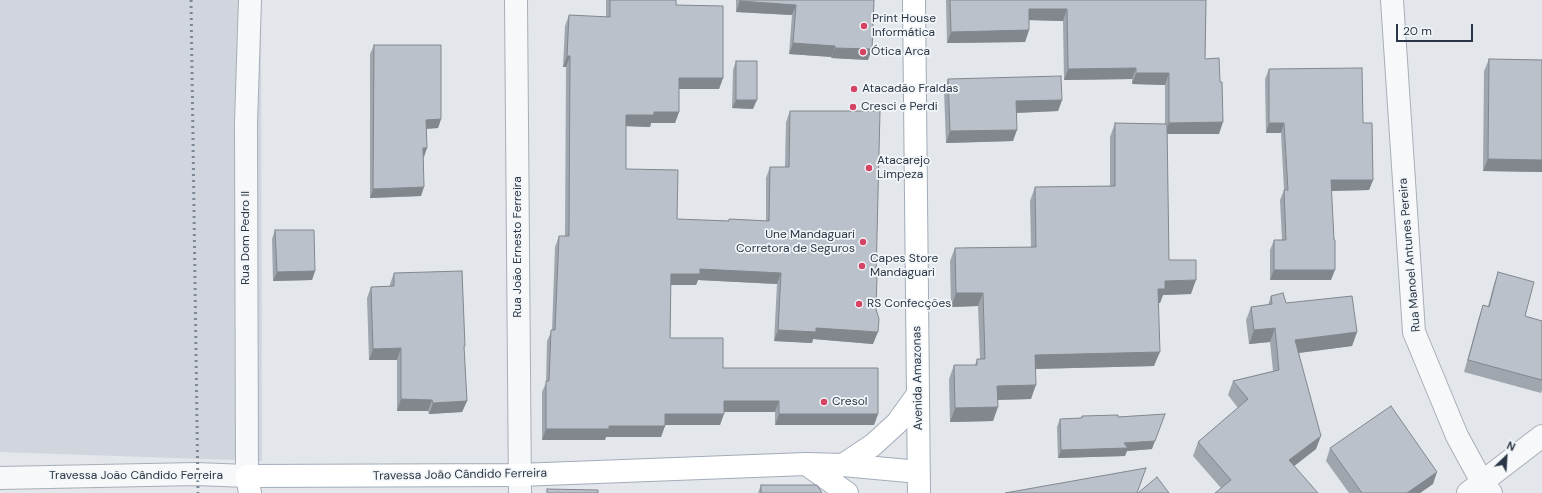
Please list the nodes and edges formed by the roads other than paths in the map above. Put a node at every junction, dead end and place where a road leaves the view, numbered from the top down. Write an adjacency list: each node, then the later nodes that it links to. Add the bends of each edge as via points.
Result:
1 (250, 0): 12 (street, Rua Dom Pedro II, via 246,123)
2 (516, 0): 11 (street, Rua João Ernesto Ferreira)
3 (914, 0): 5 (main road, Avenida Amazonas)
4 (1392, 0): 13 (street, Rua Manoel Antunes Pereira, via 1414,332)
5 (918, 394): 8 (main road, via 897,423 873,445); 10 (main road, Avenida Amazonas)
6 (1542, 436): 13 (street)
7 (806, 464): 8 (main road, Travessa João Cândido Ferreira); 11 (main road, Travessa João Cândido Ferreira); 14 (main road)
8 (843, 465): 10 (main road, Travessa João Cândido Ferreira)
9 (0, 478): 12 (street, Travessa João Cândido Ferreira, via 196,474)
10 (919, 483)
11 (520, 484): 12 (main road, Travessa João Cândido Ferreira)
12 (249, 485)
13 (1480, 489)
14 (847, 493)

